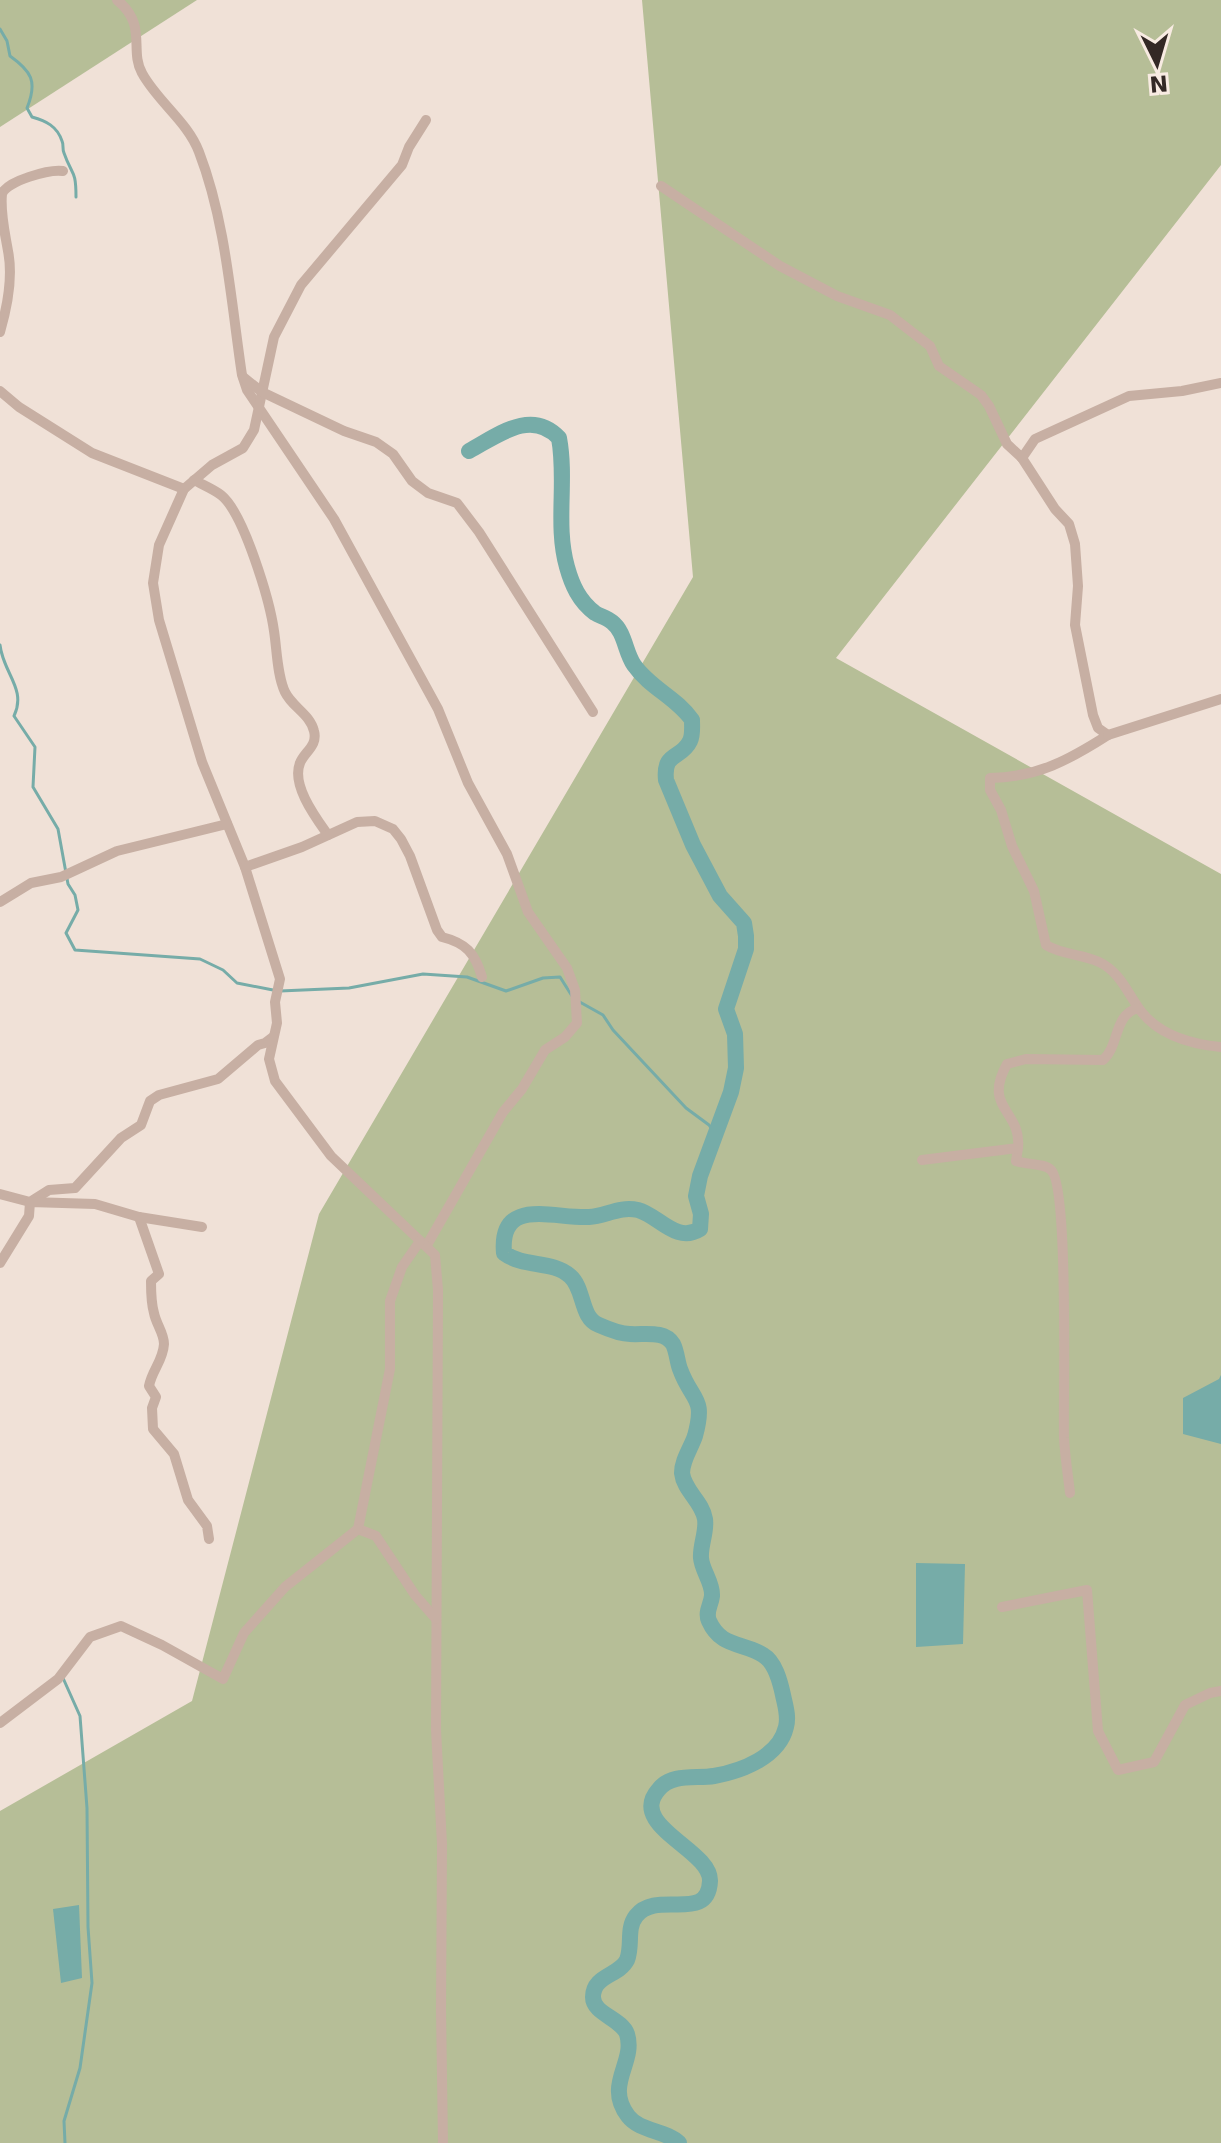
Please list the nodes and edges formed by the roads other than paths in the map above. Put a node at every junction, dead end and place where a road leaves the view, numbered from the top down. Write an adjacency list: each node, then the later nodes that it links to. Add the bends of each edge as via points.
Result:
1 (117, 0): 6 (street, via 137,29 140,70 199,150 218,218)
2 (426, 120): 9 (street, via 402,165 301,285 274,337)
3 (63, 171): 5 (street, via 11,182 2,193 2,229 9,251)
4 (661, 186): 11 (street, via 780,266 837,296 890,315 930,346 939,366 981,395 1007,444)
5 (0, 332)
6 (242, 375): 9 (street); 10 (street)
7 (1221, 383): 11 (street, via 1129,396 1035,439)
8 (0, 391): 13 (street, via 92,453)
9 (262, 392): 10 (street); 15 (street, via 376,442 393,454 412,481 457,503)
10 (259, 405): 12 (street, via 254,430 243,448); 31 (street, via 334,519 438,709 468,783 507,854 528,912 567,968 575,990 577,1023 545,1050)
11 (1022, 458): 16 (street, via 1069,524 1078,565 1075,625 1093,715)
12 (194, 480): 13 (street); 18 (street, via 222,495 237,515 273,623 286,693 314,730 313,746 298,771 303,797)
13 (184, 489): 17 (street, via 159,545 155,602 202,762)
14 (1221, 699): 16 (street)
15 (593, 712)
16 (1108, 735): 22 (street, via 1067,761 990,778 988,783 1034,891 1046,945 1100,962 1116,975)
17 (227, 824): 19 (street); 20 (street, via 117,851 61,877 31,883)
18 (328, 835): 19 (street); 21 (street, via 367,820 393,829 410,856 437,930 473,953)
19 (245, 867): 23 (street, via 280,979)
20 (0, 902)
21 (482, 977)
22 (1138, 1008): 24 (street, via 1164,1033 1195,1045); 25 (street, via 1121,1019 1111,1053 1103,1060 1026,1059 1007,1064 998,1098 1016,1128)
23 (273, 1037): 28 (street, via 218,1079 150,1101 141,1125 121,1138 84,1181 75,1188 49,1190); 31 (street, via 269,1059 275,1081 331,1156)
24 (1221, 1047)
25 (1018, 1148): 26 (street); 33 (street, via 1016,1161 1046,1166 1058,1182)
26 (922, 1160)
27 (0, 1194): 28 (street)
28 (30, 1202): 29 (street, via 95,1204); 32 (street, via 29,1216)
29 (139, 1217): 30 (street); 35 (street, via 159,1274 151,1281 151,1294 164,1339 162,1359 151,1372 149,1386 156,1397 153,1429 174,1454 188,1500 207,1526)
30 (202, 1227)
31 (423, 1243): 34 (street, via 402,1267 390,1301 390,1369); 37 (street, via 435,1255 438,1290)
32 (0, 1263)
33 (1070, 1493)
34 (358, 1529): 37 (street, via 376,1536); 39 (street, via 285,1587 244,1633 223,1679 121,1626 90,1637 58,1679)
35 (209, 1539)
36 (1002, 1607): 38 (street, via 1087,1590 1098,1731 1118,1770 1154,1762 1185,1705)
37 (436, 1619): 40 (street)
38 (1221, 1691)
39 (0, 1723)
40 (443, 2143)

